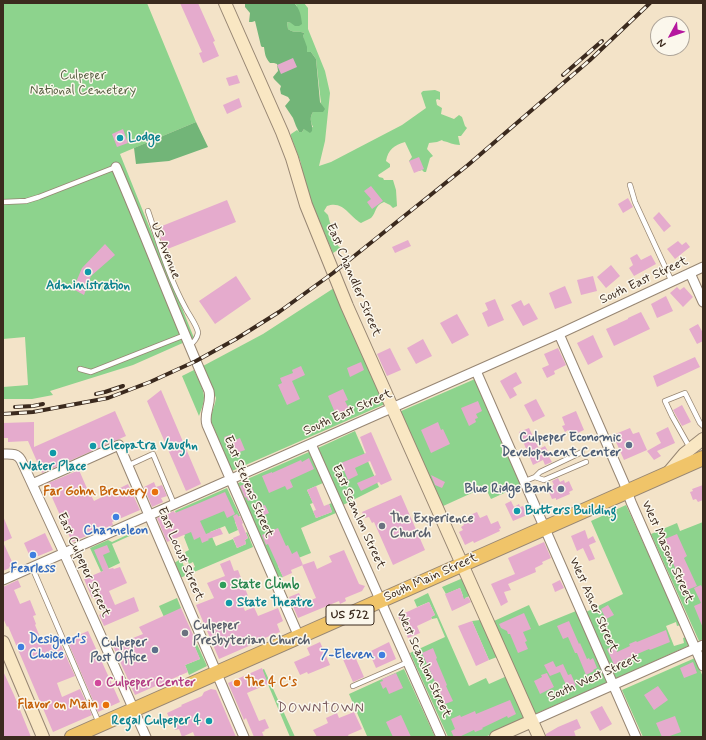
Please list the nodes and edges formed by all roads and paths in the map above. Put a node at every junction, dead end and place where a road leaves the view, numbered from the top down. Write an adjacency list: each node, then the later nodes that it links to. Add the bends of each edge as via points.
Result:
1 (226, 3): 15 (street, East Chandler Street, via 282,132 328,260)
2 (116, 167): 4 (lane, via 39,197); 11 (street, US Avenue)
3 (630, 185): 8 (lane, via 635,202)
4 (3, 202)
5 (148, 211): 12 (lane, via 176,291 198,333)
6 (703, 267): 7 (street, South East Street)
7 (690, 274): 8 (street, South East Street); 9 (street)
8 (672, 282): 10 (street, South East Street)
9 (703, 302)
10 (559, 334): 14 (street, South East Street); 30 (street, West Mason Street)
11 (184, 335): 12 (street, US Avenue); 13 (lane, via 91,372)
12 (189, 346): 27 (street, East Stevens Street, via 210,393 206,423)
13 (80, 369)
14 (476, 371): 15 (street, South East Street); 28 (street, West Asher Street)
15 (392, 408): 18 (street, South East Street); 35 (street, East Chandler Street)
16 (703, 426): 19 (lane, via 685,393 665,401)
17 (703, 438): 19 (street)
18 (312, 444): 27 (street, South East Street); 38 (street, East Scanlon Street)
19 (690, 449): 25 (street)
20 (582, 452): 26 (lane, via 540,472)
21 (3, 454): 29 (street, East Culpeper Street, via 17,455)
22 (703, 458): 25 (main road, South Main Street / US 522)
23 (586, 462): 26 (lane, via 544,480)
24 (127, 466): 29 (street, East Locust Street, via 119,446); 31 (lane, via 153,454); 32 (street, East Locust Street)
25 (668, 473): 30 (main road, South Main Street / US 522)
26 (535, 477): 28 (lane)
27 (230, 479): 31 (street, South East Street); 39 (street, East Stevens Street)
28 (525, 481): 33 (street, West Asher Street)
29 (32, 484): 34 (street, East Culpeper Street)
30 (627, 492): 33 (main road, South Main Street / US 522); 41 (street, West Mason Street)
31 (174, 504): 32 (street, South East Street)
32 (149, 516): 34 (street, South East Street); 44 (street, East Locust Street)
33 (545, 528): 35 (main road, South Main Street / US 522); 45 (street, West Asher Street)
34 (64, 553): 36 (street, South East Street); 47 (street, East Culpeper Street)
35 (462, 565): 38 (main road, South Main Street / US 522); 48 (street, East Chandler Street)
36 (32, 567): 37 (street, South East Street); 49 (lane)
37 (3, 580)
38 (380, 601): 39 (main road, South Main Street / US 522); 42 (street, West Scanlon Street)
39 (298, 637): 44 (main road, South Main Street / US 522)
40 (3, 642): 50 (street)
41 (699, 647): 43 (street, West Mason Street); 45 (street, South West Street)
42 (408, 662): 46 (lane); 54 (street, West Scanlon Street)
43 (703, 666)
44 (217, 673): 47 (main road, South Main Street / US 522); 53 (street, East Locust Street)
45 (614, 685): 48 (street, South West Street); 57 (street, West Asher Street)
46 (353, 686)
47 (134, 709): 49 (main road, South Main Street / US 522); 52 (street, East Culpeper Street)
48 (532, 721): 55 (street, South West Street); 56 (street, East Chandler Street)
49 (99, 725): 51 (main road, South Main Street / US 522)
50 (43, 737)
51 (72, 737)
52 (146, 737)
53 (244, 737)
54 (441, 737)
55 (496, 737)
56 (540, 737)
57 (636, 737)

